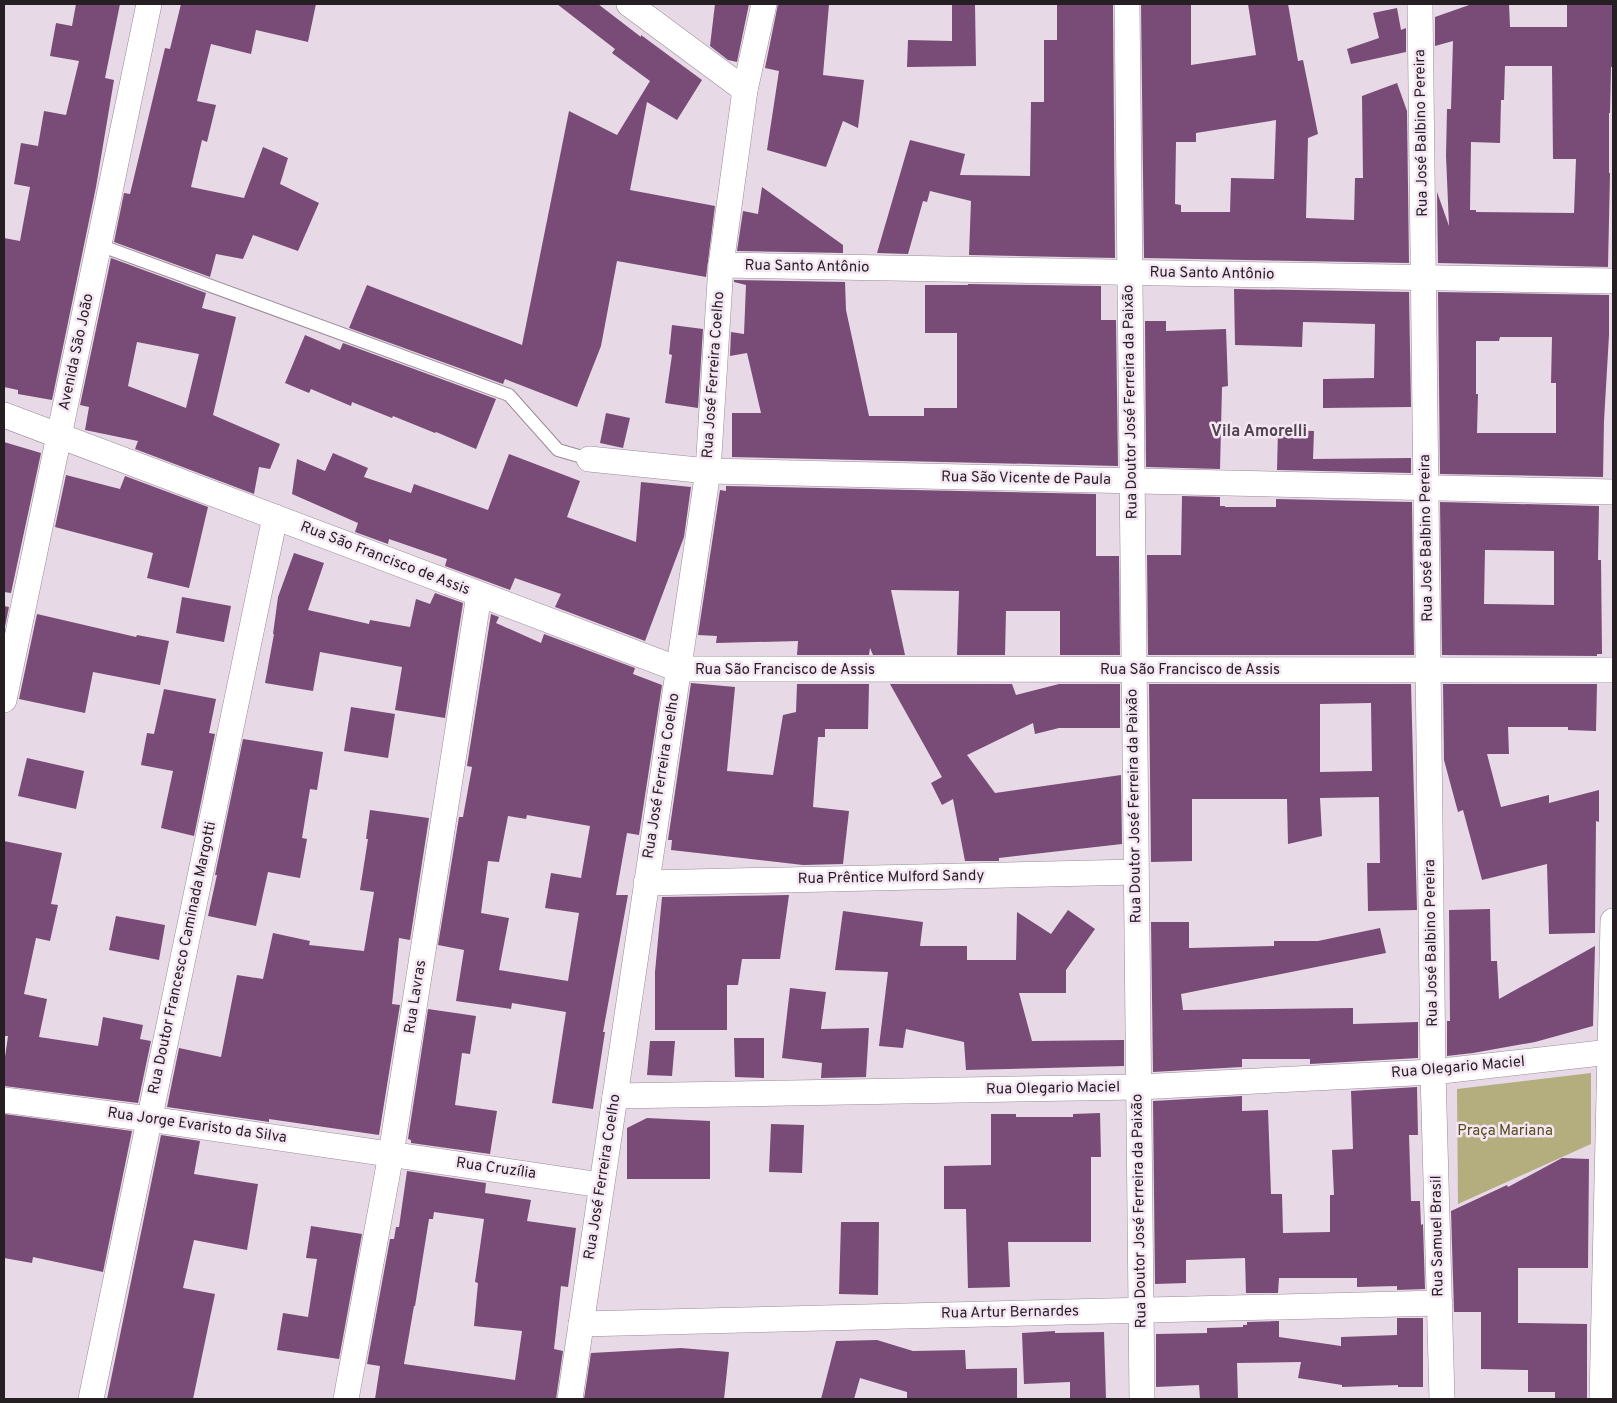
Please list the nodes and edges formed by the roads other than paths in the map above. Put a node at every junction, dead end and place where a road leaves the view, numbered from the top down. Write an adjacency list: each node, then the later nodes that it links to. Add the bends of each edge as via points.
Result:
1 (148, 4): 7 (street, Avenida São João)
2 (629, 4): 6 (street)
3 (764, 4): 6 (street, Rua José Ferreira Coelho)
4 (1126, 4): 9 (street, Rua Doutor José Ferreira da Paixão)
5 (1420, 4): 10 (street, Rua José Balbino Pereira)
6 (745, 90): 8 (street, Rua José Ferreira Coelho)
7 (99, 245): 13 (street, Avenida São João); 14 (lane, via 508,394 558,450)
8 (721, 265): 9 (street, Rua Santo Antônio); 15 (street, Rua José Ferreira Coelho)
9 (1130, 273): 10 (street, Rua Santo Antônio); 16 (street, Rua Doutor José Ferreira da Paixão)
10 (1423, 278): 11 (street, Rua Santo Antônio); 17 (street, Rua José Balbino Pereira)
11 (1613, 281)
12 (4, 415): 13 (street, Rua São Francisco de Assis)
13 (60, 436): 19 (street, Rua São Francisco de Assis); 25 (street, Avenida São João)
14 (589, 459): 15 (street, Rua São Vicente de Paula)
15 (708, 471): 16 (street, Rua São Vicente de Paula); 21 (street, Rua José Ferreira Coelho)
16 (1132, 481): 17 (street, Rua São Vicente de Paula); 22 (street, Rua Doutor José Ferreira da Paixão)
17 (1426, 488): 18 (street, Rua São Vicente de Paula); 23 (street, Rua José Balbino Pereira)
18 (1613, 492)
19 (275, 517): 20 (street, Rua São Francisco de Assis); 35 (street, Rua Doutor Francesco Caminada Margotti)
20 (479, 595): 21 (street, Rua São Francisco de Assis); 36 (street, Rua Lavras)
21 (678, 670): 22 (street, Rua São Francisco de Assis); 27 (street, Rua José Ferreira Coelho)
22 (1134, 670): 23 (street, Rua São Francisco de Assis); 26 (street, Rua Doutor José Ferreira da Paixão)
23 (1428, 670): 24 (street, Rua São Francisco de Assis); 30 (street, Rua José Balbino Pereira)
24 (1613, 670)
25 (4, 700)
26 (1136, 872): 27 (street, Rua Prêntice Mulford Sandy); 31 (street, Rua Doutor José Ferreira da Paixão)
27 (646, 883): 32 (street, Rua José Ferreira Coelho)
28 (1613, 921): 29 (street)
29 (1610, 1052): 30 (street, Rua Olegario Maciel); 34 (street)
30 (1434, 1072): 31 (street, Rua Olegario Maciel); 38 (street, Rua Samuel Brasil)
31 (1138, 1087): 32 (street, Rua Olegario Maciel); 39 (street, Rua Doutor José Ferreira da Paixão)
32 (615, 1096): 37 (street, Rua José Ferreira Coelho)
33 (4, 1100): 35 (street, Rua Jorge Evaristo da Silva)
34 (1611, 1116): 41 (street)
35 (149, 1119): 36 (street, Rua Jorge Evaristo da Silva); 42 (street, Rua Doutor Francesco Caminada Margotti)
36 (391, 1154): 37 (street, Rua Cruzília); 43 (street, Rua Lavras)
37 (601, 1185): 40 (street, Rua José Ferreira Coelho)
38 (1440, 1303): 39 (street, Rua Artur Bernardes); 46 (street, Rua Samuel Brasil)
39 (1141, 1310): 40 (street, Rua Artur Bernardes); 45 (street, Rua Doutor José Ferreira da Paixão)
40 (581, 1324): 44 (street, Rua José Ferreira Coelho)
41 (1608, 1326): 47 (street)
42 (91, 1399)
43 (346, 1399)
44 (570, 1399)
45 (1142, 1399)
46 (1442, 1399)
47 (1602, 1399)

